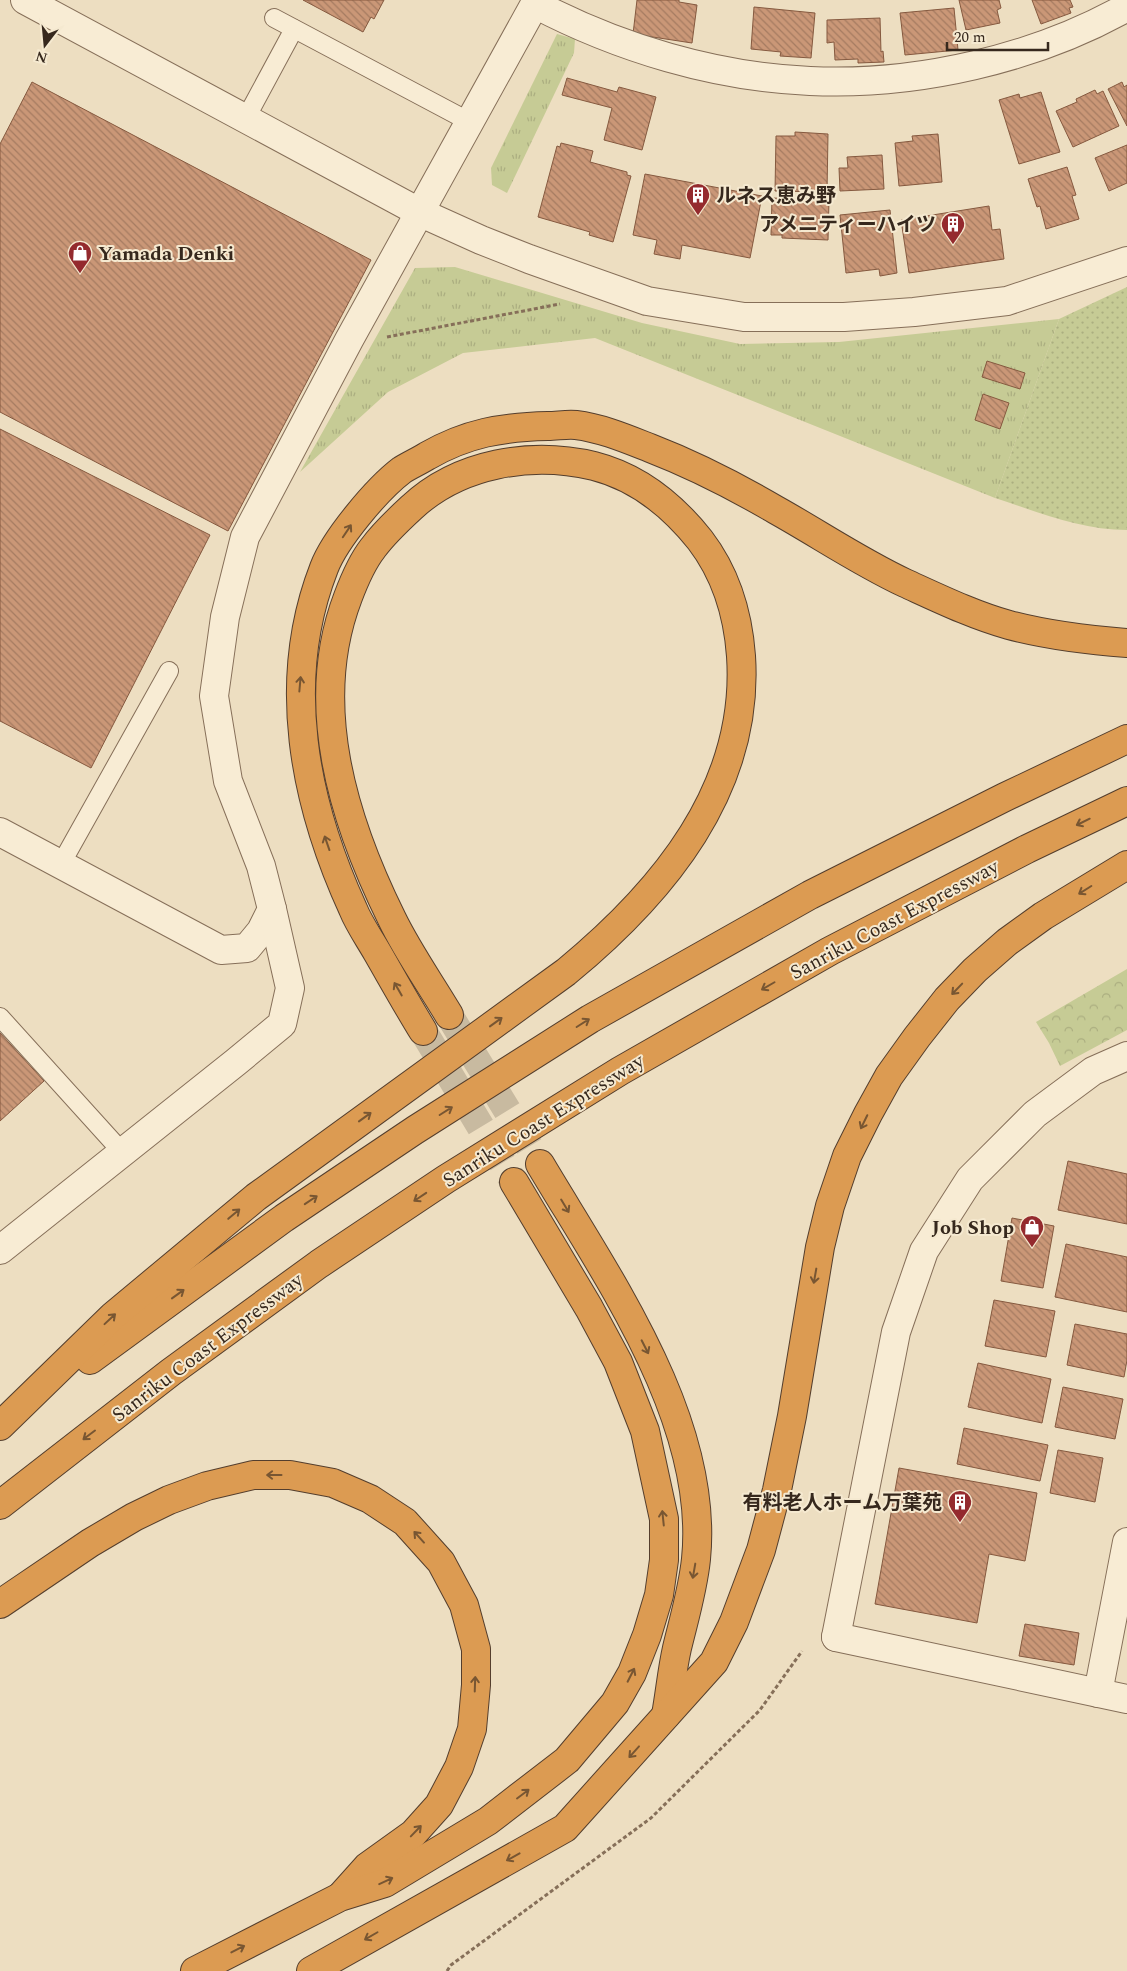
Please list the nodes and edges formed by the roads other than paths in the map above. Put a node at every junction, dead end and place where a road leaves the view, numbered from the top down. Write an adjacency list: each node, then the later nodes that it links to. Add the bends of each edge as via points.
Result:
1 (25, 0): 6 (street)
2 (536, 2): 3 (street, via 557,16 667,57 765,77 810,81 896,78 988,62 1078,33); 7 (street)
3 (1127, 7)
4 (274, 18): 5 (lane)
5 (294, 29): 6 (lane); 7 (lane)
6 (246, 118): 8 (street)
7 (470, 122): 8 (street)
8 (419, 212): 9 (street, via 529,259 647,301 744,318 844,317 1006,301); 17 (street, via 245,537 224,617 214,696 228,781 261,866)
9 (1127, 261)
10 (1127, 643): 20 (highway, one-way to 10, via 354,911 333,861 315,808 303,742 299,695 303,645 325,564 372,498 402,470 442,448 484,432 529,426 575,425 622,436 721,480 901,581 957,605 1008,624 1070,638)
11 (169, 672): 15 (lane)
12 (1127, 739): 26 (highway, one-way to 12, via 284,1218 590,1019 810,895 1005,796)
13 (1127, 801): 27 (highway, Sanriku Coast Expressway, one-way to 27, via 830,951 620,1071 463,1169 319,1264 171,1372)
14 (0, 832): 15 (street)
15 (61, 864): 17 (street, via 222,950 247,948 261,931)
16 (1127, 865): 32 (highway, one-way to 32, via 1044,916 975,970 917,1037 868,1114 847,1156 830,1206 792,1416 761,1550 734,1622 714,1662)
17 (272, 908): 22 (street, via 290,988 282,1024)
18 (449, 1015): 26 (highway, one-way to 18, via 113,1316 256,1197 566,972 605,940 682,852 705,816 722,779 738,730 742,671 740,635 729,592 712,556 686,522 659,498 627,478 596,466 553,460 510,461 464,473 426,493 371,549 341,616 331,664 329,709 334,755 348,809 393,920)
19 (0, 1017): 22 (lane)
20 (422, 1031)
21 (1127, 1056): 30 (street, via 1093,1071 1035,1114 970,1179 924,1251 896,1332 836,1636)
22 (122, 1153): 25 (street)
23 (540, 1164): 32 (highway, one-way to 32, via 647,1350 680,1432 692,1477 696,1558)
24 (514, 1182): 33 (highway, one-way to 24, via 385,1882 435,1854 488,1821 567,1760 615,1703 632,1673 659,1595 664,1560 664,1519 645,1431 618,1362)
25 (0, 1250)
26 (0, 1428)
27 (0, 1505)
28 (1127, 1542): 30 (street)
29 (0, 1604): 33 (highway, one-way to 29, via 368,1868 413,1834 439,1805 459,1767 472,1729 476,1650 464,1605 441,1562 405,1522 370,1500 332,1483 290,1475 253,1474 199,1489 134,1517 90,1542)
30 (1098, 1693): 31 (street)
31 (1127, 1699)
32 (666, 1715): 35 (highway, one-way to 35, via 565,1828)
33 (340, 1897): 34 (highway, one-way to 33)
34 (195, 1971)
35 (311, 1971)

